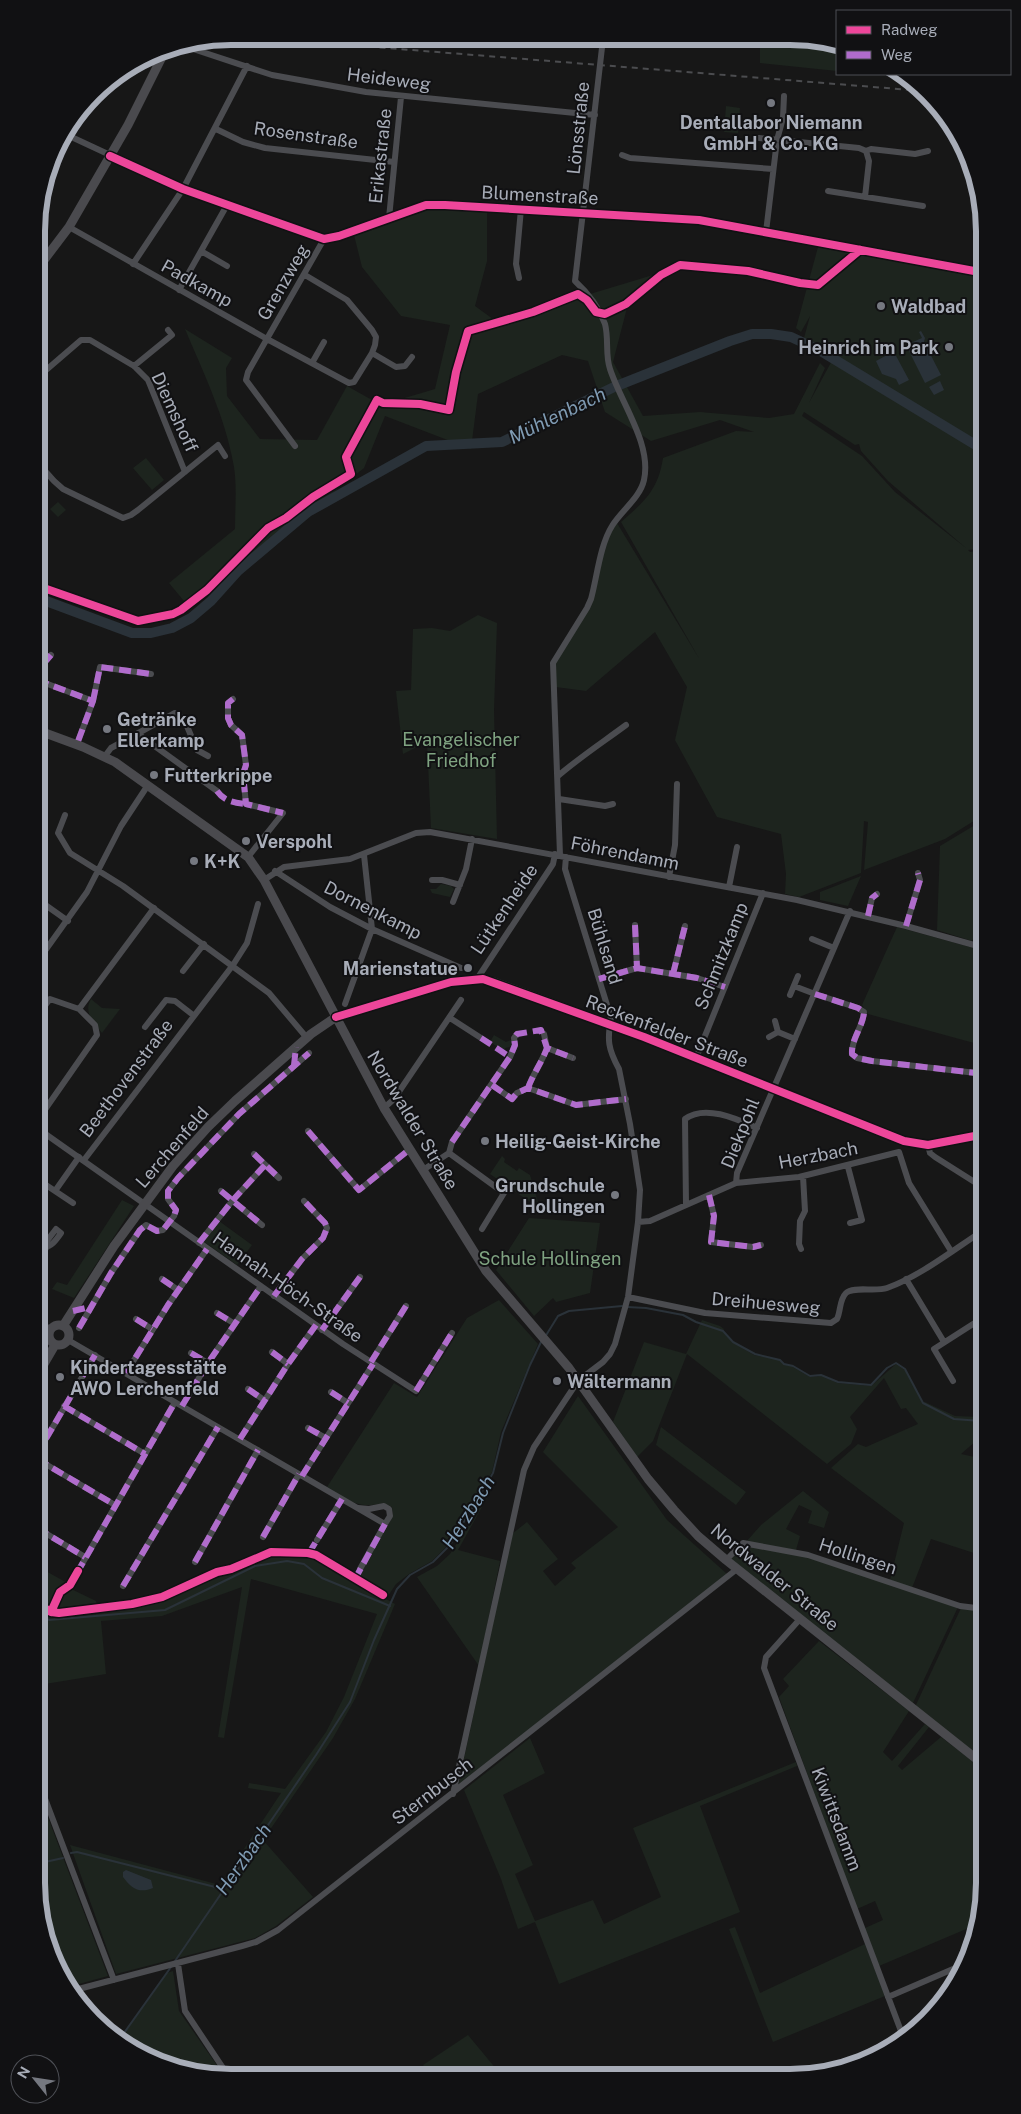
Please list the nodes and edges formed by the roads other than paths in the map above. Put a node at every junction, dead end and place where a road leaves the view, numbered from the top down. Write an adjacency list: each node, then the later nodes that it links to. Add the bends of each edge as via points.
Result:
1 (602, 45): 7 (street, Lönsstraße)
2 (194, 49): 4 (street, Heideweg)
3 (161, 59): 15 (street)
4 (247, 66): 6 (street, Heideweg, via 272,75); 8 (street)
5 (784, 96): 11 (street)
6 (401, 97): 7 (street, Heideweg); 16 (street, Erikastraße)
7 (595, 115): 24 (street, Lönsstraße)
8 (216, 129): 16 (street, Rosenstraße, via 265,148); 18 (street)
9 (71, 137): 15 (street)
10 (759, 138): 11 (street)
11 (777, 140): 12 (street); 17 (street)
12 (866, 151): 13 (street, via 915,154); 20 (street, via 869,161)
13 (928, 151)
14 (622, 155): 17 (street)
15 (110, 156): 18 (street); 26 (street)
16 (394, 162): 25 (street, Erikastraße)
17 (773, 169): 27 (street)
18 (183, 189): 21 (street); 31 (street)
19 (828, 192): 20 (street)
20 (864, 197): 22 (street)
21 (227, 205): 28 (street); 29 (street)
22 (923, 206)
23 (521, 209): 24 (street, Blumenstraße); 25 (street, Blumenstraße, via 426,205); 35 (street, via 516,264)
24 (584, 213): 27 (street, Blumenstraße, via 699,220); 51 (street, Lönsstraße, via 575,281 593,302 604,324 609,368 645,455 644,479 639,492 611,527 591,599)
25 (389, 218): 28 (street, Blumenstraße)
26 (69, 227): 30 (street); 31 (street, Padkamp)
27 (766, 232): 33 (street, Blumenstraße)
28 (324, 239): 34 (street, Grenzweg)
29 (201, 251): 32 (street); 36 (street)
30 (45, 259)
31 (133, 264): 36 (street, Padkamp)
32 (227, 266)
33 (976, 271)
34 (305, 274): 38 (street, Grenzweg); 40 (street, via 347,300 376,337)
35 (519, 278)
36 (179, 290): 38 (street, Padkamp)
37 (168, 330): 43 (street, Diemshoff, via 172,335)
38 (267, 339): 42 (street, Padkamp); 45 (street, Grenzweg, via 246,380)
39 (324, 342): 42 (street)
40 (372, 352): 41 (street, via 396,367 405,366); 42 (street, Padkamp, via 358,378 349,383)
41 (412, 357)
42 (312, 363)
43 (134, 366): 44 (street, Diemshoff, via 90,340 81,340); 48 (street, Diemshoff, via 148,380)
44 (45, 371)
45 (295, 446)
46 (224, 456): 48 (street, Diemshoff, via 218,445)
47 (45, 471): 48 (street, Diemshoff, via 63,489 123,518 138,510)
48 (185, 472)
49 (50, 655): 50 (street)
50 (45, 662)
51 (553, 662): 62 (street, Bühlsand)
52 (151, 674): 55 (street, via 100,667)
53 (45, 683): 55 (street)
54 (233, 699): 73 (street, via 228,704 228,718 242,735 246,804 283,813)
55 (92, 701): 59 (street)
56 (626, 725): 62 (street, via 595,749 583,754)
57 (45, 733): 59 (street, Nordwalder Straße)
58 (138, 734): 60 (street, via 111,748); 61 (street, via 170,715 179,714 189,728 197,750); 65 (street)
59 (77, 744): 60 (street, Nordwalder Straße)
60 (105, 756): 64 (street, Nordwalder Straße)
61 (208, 756)
62 (558, 776): 66 (street, Bühlsand)
63 (677, 784): 77 (street, via 675,845)
64 (148, 785): 73 (street, Nordwalder Straße); 75 (street, via 121,826)
65 (217, 791)
66 (559, 799): 67 (street, via 605,806); 72 (street, Bühlsand)
67 (613, 804)
68 (65, 815): 75 (street, via 58,833 70,853)
69 (472, 839): 71 (street, Föhrendamm, via 416,833); 72 (street, Föhrendamm); 80 (street)
70 (737, 847): 81 (street)
71 (364, 855): 74 (street, Föhrendamm); 94 (street)
72 (560, 855): 77 (street, Föhrendamm); 106 (street, Lütkenheide); 107 (street, Bühlsand)
73 (248, 857): 78 (street, Nordwalder Straße)
74 (275, 871): 78 (street, Föhrendamm); 94 (street, Dornenkamp, via 330,907)
75 (99, 872): 87 (street); 90 (street)
76 (918, 873): 93 (street, via 920,880)
77 (669, 877): 81 (street, Föhrendamm)
78 (264, 880): 117 (street, Nordwalder Straße)
79 (432, 880): 80 (street)
80 (460, 885): 84 (street)
81 (729, 888): 82 (street, Föhrendamm)
82 (763, 893): 88 (street, Föhrendamm); 109 (street, Schmitzkamp)
83 (877, 894): 89 (street, via 872,898)
84 (453, 902)
85 (258, 904): 100 (street, Beethovenstraße, via 247,944)
86 (45, 905): 90 (street)
87 (154, 908): 96 (street); 115 (street)
88 (850, 911): 89 (street, Föhrendamm); 98 (street, Diekpohl)
89 (868, 916): 93 (street, Föhrendamm)
90 (68, 921): 99 (street)
91 (636, 925): 102 (street)
92 (685, 926): 104 (street)
93 (906, 926): 97 (street, Föhrendamm)
94 (372, 929): 101 (street, Dornenkamp); 113 (street)
95 (812, 939): 98 (street)
96 (204, 944): 100 (street); 103 (street)
97 (976, 946)
98 (834, 948): 110 (street, Diekpohl)
99 (45, 951)
100 (233, 965): 116 (street, Beethovenstraße); 126 (street, via 269,992)
101 (461, 968)
102 (637, 968): 104 (street); 107 (street)
103 (183, 971)
104 (673, 974): 109 (street, via 708,980)
105 (798, 976): 108 (street)
106 (477, 979): 117 (street, Reckenfelder Straße, via 452,982); 120 (street, Reckenfelder Straße, via 494,982)
107 (599, 979): 120 (street, Bühlsand, via 610,1013)
108 (794, 986): 110 (street); 111 (street)
109 (725, 987): 133 (street, Schmitzkamp)
110 (815, 994): 128 (street, Diekpohl); 135 (street, via 864,1012 851,1047 857,1058)
111 (790, 995)
112 (461, 1000): 118 (street)
113 (345, 1004)
114 (45, 1006): 115 (street, via 50,999)
115 (79, 1009): 141 (street, via 95,1025 98,1035)
116 (193, 1015): 121 (street, Beethovenstraße, via 175,1000 166,1000); 150 (street, Beethovenstraße)
117 (336, 1017): 126 (street, Lerchenfeld); 140 (street, Nordwalder Straße)
118 (450, 1018): 127 (street); 140 (street, via 394,1099)
119 (775, 1021): 122 (street)
120 (610, 1025): 133 (street, Reckenfelder Straße); 139 (street, Bühlsand, via 611,1057 619,1069)
121 (145, 1026)
122 (778, 1032): 125 (street); 128 (street)
123 (517, 1034): 136 (street, via 510,1057)
124 (544, 1034): 130 (street)
125 (768, 1036)
126 (307, 1038): 129 (street, Lerchenfeld)
127 (481, 1038)
128 (795, 1039): 138 (street, Diekpohl)
129 (296, 1047): 134 (street); 165 (street, Lerchenfeld, via 208,1127)
130 (547, 1048): 132 (street); 137 (street)
131 (309, 1053): 134 (street)
132 (573, 1058)
133 (696, 1058): 138 (street, Reckenfelder Straße)
134 (294, 1065): 167 (street, via 239,1114 168,1191 168,1199 176,1210)
135 (976, 1073)
136 (492, 1085): 137 (street, via 512,1098); 148 (street, via 452,1142)
137 (528, 1088): 139 (street, via 576,1105)
138 (774, 1089): 142 (street, Diekpohl); 146 (street, Reckenfelder Straße, via 904,1142)
139 (626, 1099): 168 (street, Bühlsand, via 639,1178)
140 (384, 1108): 147 (street, Nordwalder Straße)
141 (45, 1110)
142 (758, 1128): 156 (street, Diekpohl, via 737,1173); 166 (street, via 729,1116 691,1114 685,1119)
143 (308, 1131): 147 (street, via 359,1190)
144 (45, 1134): 150 (street, Hannah-Höch-Straße)
145 (976, 1136): 146 (street, Reckenfelder Straße)
146 (928, 1145): 157 (street, via 935,1157)
147 (410, 1149): 153 (street, Nordwalder Straße)
148 (449, 1153): 153 (street); 171 (street, via 504,1193)
149 (254, 1154): 151 (street)
150 (81, 1159): 159 (street, Beethovenstraße); 165 (street, Hannah-Höch-Straße)
151 (265, 1165): 155 (street); 162 (street)
152 (848, 1166): 154 (street, Herzbach); 169 (street, via 862,1220); 177 (street, Herzbach, via 899,1152 909,1183)
153 (423, 1170): 211 (street, Nordwalder Straße, via 491,1277)
154 (803, 1176): 156 (street, Herzbach); 176 (street)
155 (279, 1178)
156 (736, 1183): 161 (street, Herzbach)
157 (976, 1183)
158 (45, 1184): 159 (street)
159 (55, 1191): 164 (street)
160 (221, 1191): 162 (street)
161 (709, 1195): 166 (street, Herzbach); 174 (street, via 714,1216 711,1242)
162 (233, 1200): 170 (street); 173 (street)
163 (304, 1201): 183 (street, via 327,1228 323,1238)
164 (73, 1203)
165 (145, 1203): 167 (street, Hannah-Höch-Straße); 187 (street, Lerchenfeld)
166 (686, 1205): 168 (street, Herzbach, via 650,1221)
167 (169, 1222): 173 (street, Hannah-Höch-Straße); 186 (street, via 164,1230 146,1226 140,1230)
168 (638, 1222): 184 (street, Bühlsand)
169 (850, 1223)
170 (262, 1225)
171 (482, 1230)
172 (976, 1235): 177 (street, Dreihuesweg)
173 (199, 1243): 175 (street, Hannah-Höch-Straße)
174 (761, 1245)
175 (207, 1249): 181 (street, Hannah-Höch-Straße); 182 (street)
176 (801, 1249)
177 (951, 1251): 180 (street, Dreihuesweg)
178 (360, 1277): 198 (street)
179 (162, 1279): 182 (street)
180 (906, 1279): 184 (street, Dreihuesweg, via 880,1290 853,1289 846,1293 837,1319 831,1323 705,1314); 201 (street)
181 (261, 1286): 183 (street, Hannah-Höch-Straße); 191 (street)
182 (178, 1290): 197 (street)
183 (274, 1296): 192 (street, Hannah-Höch-Straße)
184 (628, 1300): 211 (street, Bühlsand, via 610,1354)
185 (406, 1306): 208 (street)
186 (90, 1307): 187 (street); 195 (street)
187 (73, 1311): 194 (street, Lerchenfeld)
188 (218, 1313): 191 (street)
189 (136, 1319): 197 (street)
190 (976, 1322): 201 (street)
191 (235, 1324): 207 (street)
192 (316, 1325): 198 (street, Hannah-Höch-Straße); 209 (street)
193 (45, 1326): 196 (street)
194 (63, 1326): 196 (street, via 56,1325); 200 (street, via 69,1334)
195 (79, 1328)
196 (50, 1329): 202 (street, via 49,1340)
197 (152, 1329): 210 (street)
198 (322, 1330): 208 (street, Hannah-Höch-Straße)
199 (452, 1333): 208 (street, Hannah-Höch-Straße, via 416,1391)
200 (68, 1340): 202 (street, via 62,1345); 205 (street)
201 (944, 1342): 212 (street, via 934,1349)
202 (55, 1345): 206 (street)
203 (272, 1352): 209 (street)
204 (191, 1353): 207 (street)
205 (95, 1355): 210 (street); 218 (street)
206 (45, 1362)
207 (208, 1363): 219 (street)
208 (372, 1363): 217 (street)
209 (288, 1364): 215 (street)
210 (126, 1373): 216 (street)
211 (578, 1381): 237 (street, Nordwalder Straße, via 648,1479 698,1536); 246 (street, via 534,1447 524,1470)
212 (953, 1381)
213 (248, 1389): 215 (street)
214 (331, 1392): 217 (street)
215 (264, 1400): 224 (street)
216 (175, 1402): 219 (street); 226 (street)
217 (348, 1403): 222 (street)
218 (64, 1406): 223 (street); 226 (street)
219 (182, 1406): 220 (street)
220 (218, 1427): 224 (street); 242 (street)
221 (308, 1428): 222 (street)
222 (326, 1438): 228 (street)
223 (45, 1440)
224 (240, 1440): 225 (street)
225 (258, 1450): 228 (street); 238 (street)
226 (145, 1454): 230 (street)
227 (45, 1464): 230 (street)
228 (301, 1475): 229 (street); 234 (street)
229 (342, 1499): 231 (street); 235 (street)
230 (115, 1505): 236 (street)
231 (358, 1508): 232 (street); 232 (street, via 384,1506 389,1509 390,1516)
232 (385, 1524): 240 (street)
233 (45, 1533): 236 (street)
234 (263, 1537)
235 (317, 1540)
236 (85, 1557): 241 (street)
237 (726, 1560): 239 (street, Nordwalder Straße); 243 (street, Hollingen, via 743,1543 808,1555)
238 (195, 1562)
239 (737, 1569): 244 (street, Nordwalder Straße); 246 (street, Sternbusch)
240 (360, 1570)
241 (78, 1571)
242 (123, 1586)
243 (976, 1609)
244 (800, 1619): 245 (street, Nordwalder Straße); 252 (street, Kiwittsdamm, via 766,1657 764,1668)
245 (976, 1759)
246 (453, 1794): 248 (street, Sternbusch, via 278,1930 256,1942)
247 (45, 1799): 250 (street)
248 (177, 1964): 250 (street, Sternbusch); 254 (street, via 185,2010)
249 (955, 1968): 252 (street)
250 (114, 1980): 251 (street, Sternbusch)
251 (78, 1989)
252 (888, 1997): 253 (street, Kiwittsdamm)
253 (901, 2032)
254 (224, 2069)

